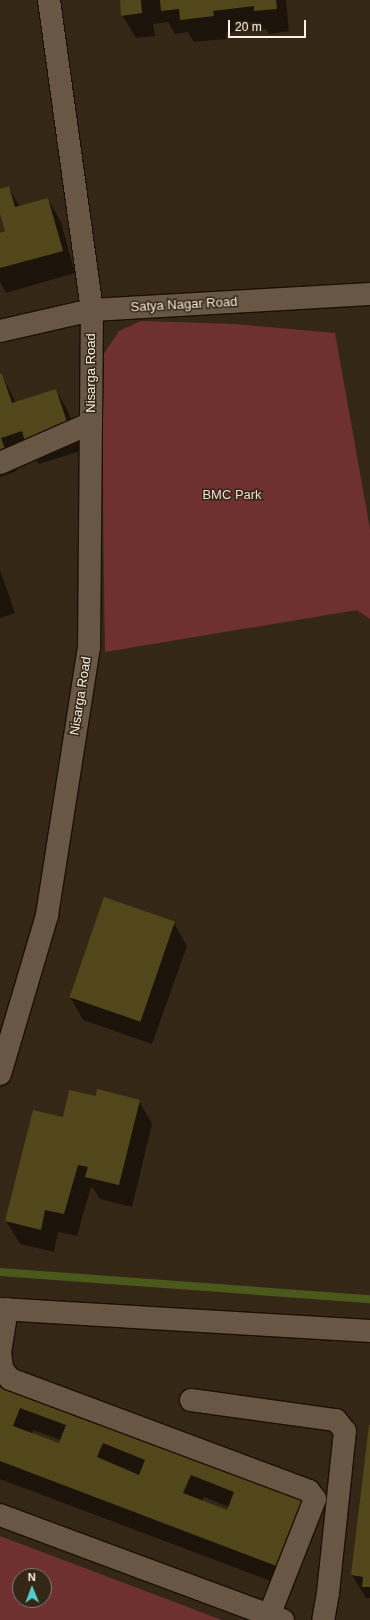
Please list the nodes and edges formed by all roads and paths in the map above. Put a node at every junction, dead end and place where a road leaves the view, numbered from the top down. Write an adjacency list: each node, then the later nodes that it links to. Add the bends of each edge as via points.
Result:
1 (49, 0): 3 (street, Nisarga Road)
2 (370, 294): 3 (street, Satya Nagar Road)
3 (92, 310): 4 (street, Satya Nagar Road); 5 (street, Nisarga Road)
4 (0, 331)
5 (91, 423): 6 (street); 7 (street, Nisarga Road, via 89,648 47,914)
6 (0, 463)
7 (0, 1074)
8 (3, 1309): 9 (street); 12 (street, via 0,1352 2,1369 10,1379 309,1491 315,1499)
9 (370, 1331)
10 (191, 1400): 13 (street, via 336,1420 345,1431)
11 (0, 1515): 12 (street)
12 (276, 1618)
13 (323, 1620)

